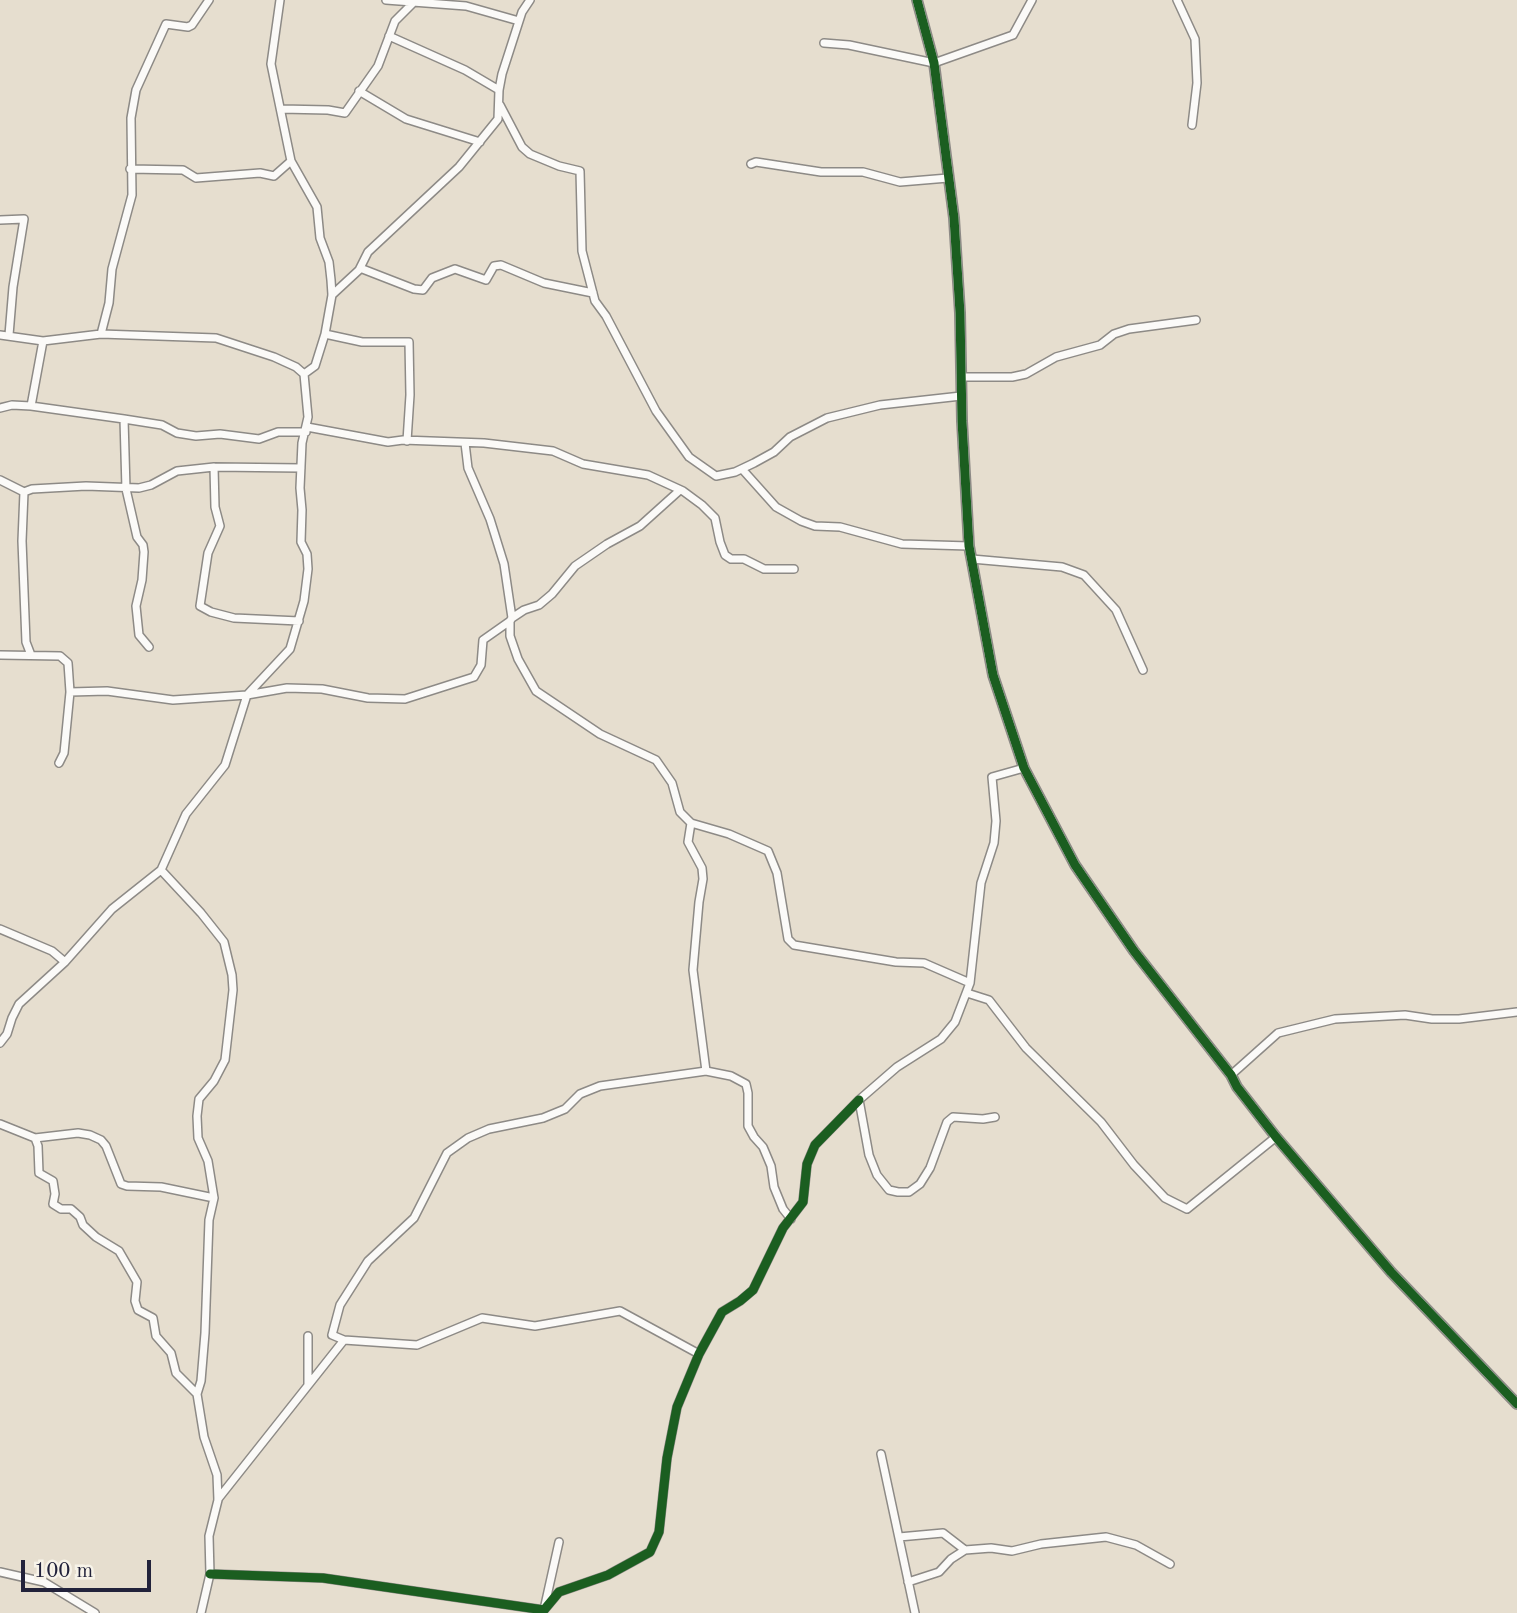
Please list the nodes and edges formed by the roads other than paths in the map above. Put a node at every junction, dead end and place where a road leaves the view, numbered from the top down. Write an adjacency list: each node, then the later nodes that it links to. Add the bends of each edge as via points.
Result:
1 (209, 0): 21 (street, via 192,25 166,24 155,44 136,90)
2 (280, 0): 16 (street, via 271,64)
3 (386, 0): 8 (street)
4 (530, 0): 9 (street)
5 (917, 0): 12 (street)
6 (1032, 0): 12 (street, via 1013,35)
7 (1177, 0): 17 (street, via 1195,39 1197,83)
8 (414, 2): 9 (street, via 466,6); 10 (street, via 395,21)
9 (519, 21): 13 (street)
10 (389, 36): 13 (street); 14 (street, via 378,66)
11 (824, 43): 12 (street)
12 (934, 63): 22 (street)
13 (499, 90): 15 (street)
14 (359, 91): 16 (street, via 345,113); 18 (street, via 406,119)
15 (500, 105): 18 (street, via 498,119); 25 (street, via 530,154 580,171 582,251)
16 (281, 109): 19 (street)
17 (1192, 125)
18 (480, 142): 24 (street, via 368,252)
19 (291, 161): 21 (street, via 274,176 196,178 183,170); 26 (street, via 317,207)
20 (751, 164): 22 (street, via 821,173 863,172 900,182)
21 (130, 169): 28 (street, via 132,195)
22 (948, 178): 34 (street)
23 (0, 220): 31 (street, via 24,219)
24 (360, 268): 25 (street, via 424,290 432,278 455,269 486,280 494,266 501,265 544,282); 26 (street)
25 (593, 293): 44 (street, via 656,411 689,457 716,476)
26 (332, 295): 29 (street)
27 (1196, 320): 34 (street, via 1114,334 1100,345 1056,357 1026,374)
28 (101, 334): 32 (street); 33 (street, via 216,338 274,357)
29 (325, 334): 33 (street, via 315,366); 40 (street, via 362,342 409,342)
30 (0, 335): 31 (street)
31 (9, 335): 32 (street)
32 (43, 341): 36 (street)
33 (304, 374): 39 (street)
34 (961, 377): 35 (street)
35 (961, 396): 44 (street, via 880,405 827,418); 49 (street)
36 (31, 406): 37 (street); 38 (street)
37 (0, 408)
38 (124, 419): 39 (street, via 196,436 259,439); 46 (street)
39 (306, 429): 40 (street, via 388,442); 43 (street)
40 (407, 440): 41 (street)
41 (465, 443): 47 (street, via 553,451 583,464 648,475); 52 (street, via 468,468 504,564)
42 (214, 467): 43 (street); 46 (street, via 177,471 151,485); 53 (street, via 220,527 208,553 200,606 234,618)
43 (301, 468): 53 (street, via 301,542 308,569)
44 (742, 469): 49 (street, via 776,507 815,526 840,527 902,544)
45 (0, 480): 48 (street)
46 (126, 489): 48 (street, via 86,485); 54 (street, via 143,545 136,606 139,635)
47 (680, 490): 51 (street, via 715,517 725,555 764,569); 52 (street, via 640,526 575,566 539,605)
48 (24, 492): 56 (street, via 26,642)
49 (969, 546): 50 (street)
50 (972, 559): 57 (street, via 1062,567 1084,575 1116,610); 61 (street, via 993,675)
51 (794, 569)
52 (511, 620): 59 (street, via 483,640 481,665 474,677 405,699 287,688); 62 (street, via 510,636 518,659 536,691 600,734 656,760 672,783 680,812)
53 (299, 621): 59 (street, via 290,649)
54 (149, 647)
55 (0, 655): 56 (street)
56 (31, 655): 58 (street, via 60,656 68,663)
57 (1143, 670)
58 (70, 692): 59 (street, via 107,691 173,700); 60 (street)
59 (247, 695): 63 (street, via 225,765 186,814)
60 (59, 764)
61 (1024, 768): 66 (street, via 992,777 995,832 981,883); 71 (street, via 1075,865 1134,951)
62 (691, 823): 66 (street, via 768,851 777,873 788,939 794,945 924,963); 70 (street, via 688,842 703,878 693,970)
63 (161, 870): 65 (street, via 112,909); 77 (street, via 224,942 232,975 225,1060 200,1099 197,1116)
64 (0, 929): 65 (street, via 52,951)
65 (65, 962): 69 (street, via 19,1004)
66 (970, 983): 67 (street)
67 (967, 993): 72 (street, via 941,1039 897,1067); 75 (street, via 989,1000 1026,1048 1101,1122 1165,1198 1187,1209)
68 (1517, 1012): 71 (street, via 1459,1019 1405,1015 1335,1019 1278,1033)
69 (0, 1043)
70 (706, 1071): 78 (street, via 746,1084 748,1126 763,1147 774,1187); 80 (street, via 600,1086 543,1118 489,1129 455,1145 438,1168 414,1218 368,1261 340,1305 332,1335)
71 (1231, 1075): 75 (street)
72 (859, 1100): 73 (street, via 877,1175 889,1190 898,1192 909,1192 920,1184 953,1117); 78 (street, via 815,1145 807,1164 803,1202)
73 (995, 1117)
74 (0, 1124): 76 (street)
75 (1276, 1137): 84 (street, via 1391,1272)
76 (35, 1138): 77 (street, via 90,1135 106,1146 121,1184 161,1186); 83 (street, via 39,1173 53,1181 52,1204 71,1209 96,1237 119,1251 137,1282 138,1310 153,1318 156,1336 171,1353 176,1373)
77 (214, 1198): 83 (street)
78 (791, 1219): 81 (street, via 753,1290 722,1312)
79 (308, 1336): 82 (street)
80 (344, 1340): 81 (street, via 417,1345 482,1318 535,1326 620,1311); 82 (street)
81 (699, 1354): 94 (street, via 677,1407 659,1532 650,1552 608,1575 559,1592)
82 (308, 1386): 86 (street)
83 (197, 1394): 86 (street, via 204,1437 217,1475)
84 (1517, 1404)
85 (881, 1454): 87 (street)
86 (218, 1500): 92 (street, via 209,1536)
87 (899, 1537): 89 (street, via 943,1533); 93 (street)
88 (559, 1542): 94 (street)
89 (965, 1550): 90 (street, via 1012,1551 1106,1537 1136,1545); 93 (street, via 939,1572)
90 (1170, 1564)
91 (0, 1572): 95 (street, via 44,1582)
92 (210, 1574): 94 (street, via 323,1578); 96 (street)
93 (908, 1582): 97 (street)
94 (544, 1611)
95 (95, 1613)
96 (201, 1613)
97 (915, 1613)

